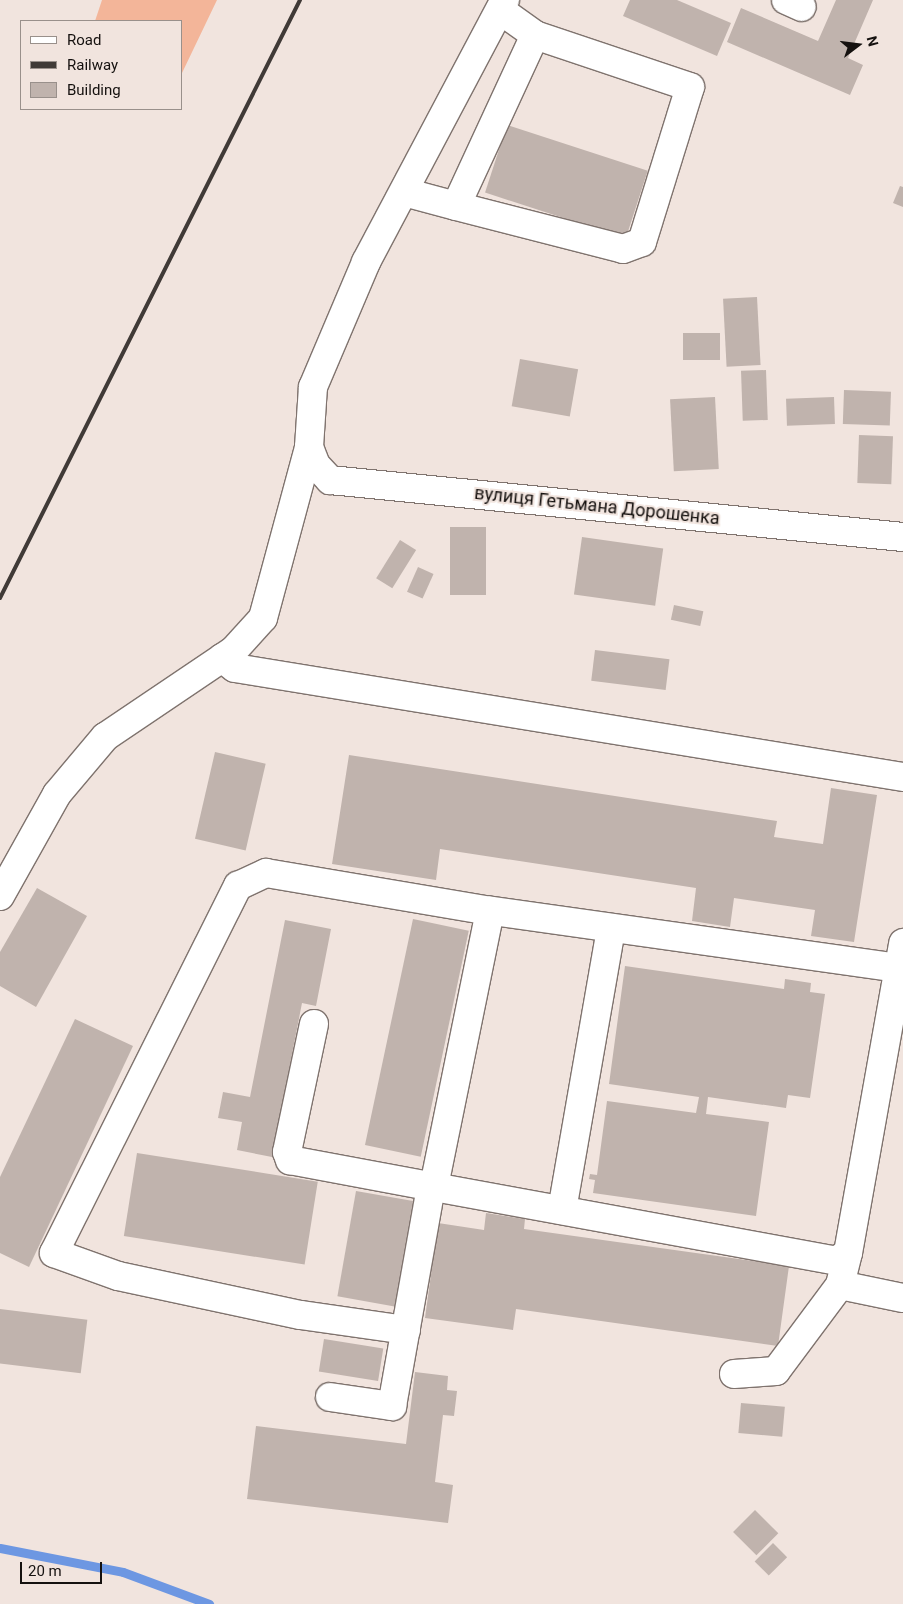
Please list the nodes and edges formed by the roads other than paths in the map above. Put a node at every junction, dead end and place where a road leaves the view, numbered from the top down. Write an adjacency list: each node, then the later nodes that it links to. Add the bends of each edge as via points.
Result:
1 (503, 5): 2 (street); 3 (street)
2 (535, 35): 4 (street); 4 (street, via 690,87 642,242 623,249)
3 (404, 192): 4 (street); 5 (street, via 366,262 313,387)
4 (456, 206)
5 (309, 447): 6 (street, вулиця Гетьмана Дорошенка, via 316,465 330,480); 7 (street, via 263,618)
6 (903, 537)
7 (222, 658): 8 (street, via 235,668); 9 (street, via 105,737 57,794)
8 (903, 777)
9 (0, 896)
10 (490, 911): 11 (street); 14 (street); 19 (street, via 346,883 266,873 238,886 54,1253 118,1276 300,1315)
11 (611, 928): 12 (street); 15 (street)
12 (901, 955): 16 (street)
13 (314, 1024): 14 (street, via 287,1152 290,1160)
14 (433, 1187): 15 (street); 19 (street)
15 (562, 1210): 16 (street, via 818,1260 836,1261)
16 (848, 1253): 17 (street)
17 (840, 1284): 18 (street); 20 (street, via 776,1371)
18 (903, 1298)
19 (406, 1330): 21 (street, via 392,1406)
20 (734, 1374)
21 (330, 1398)

